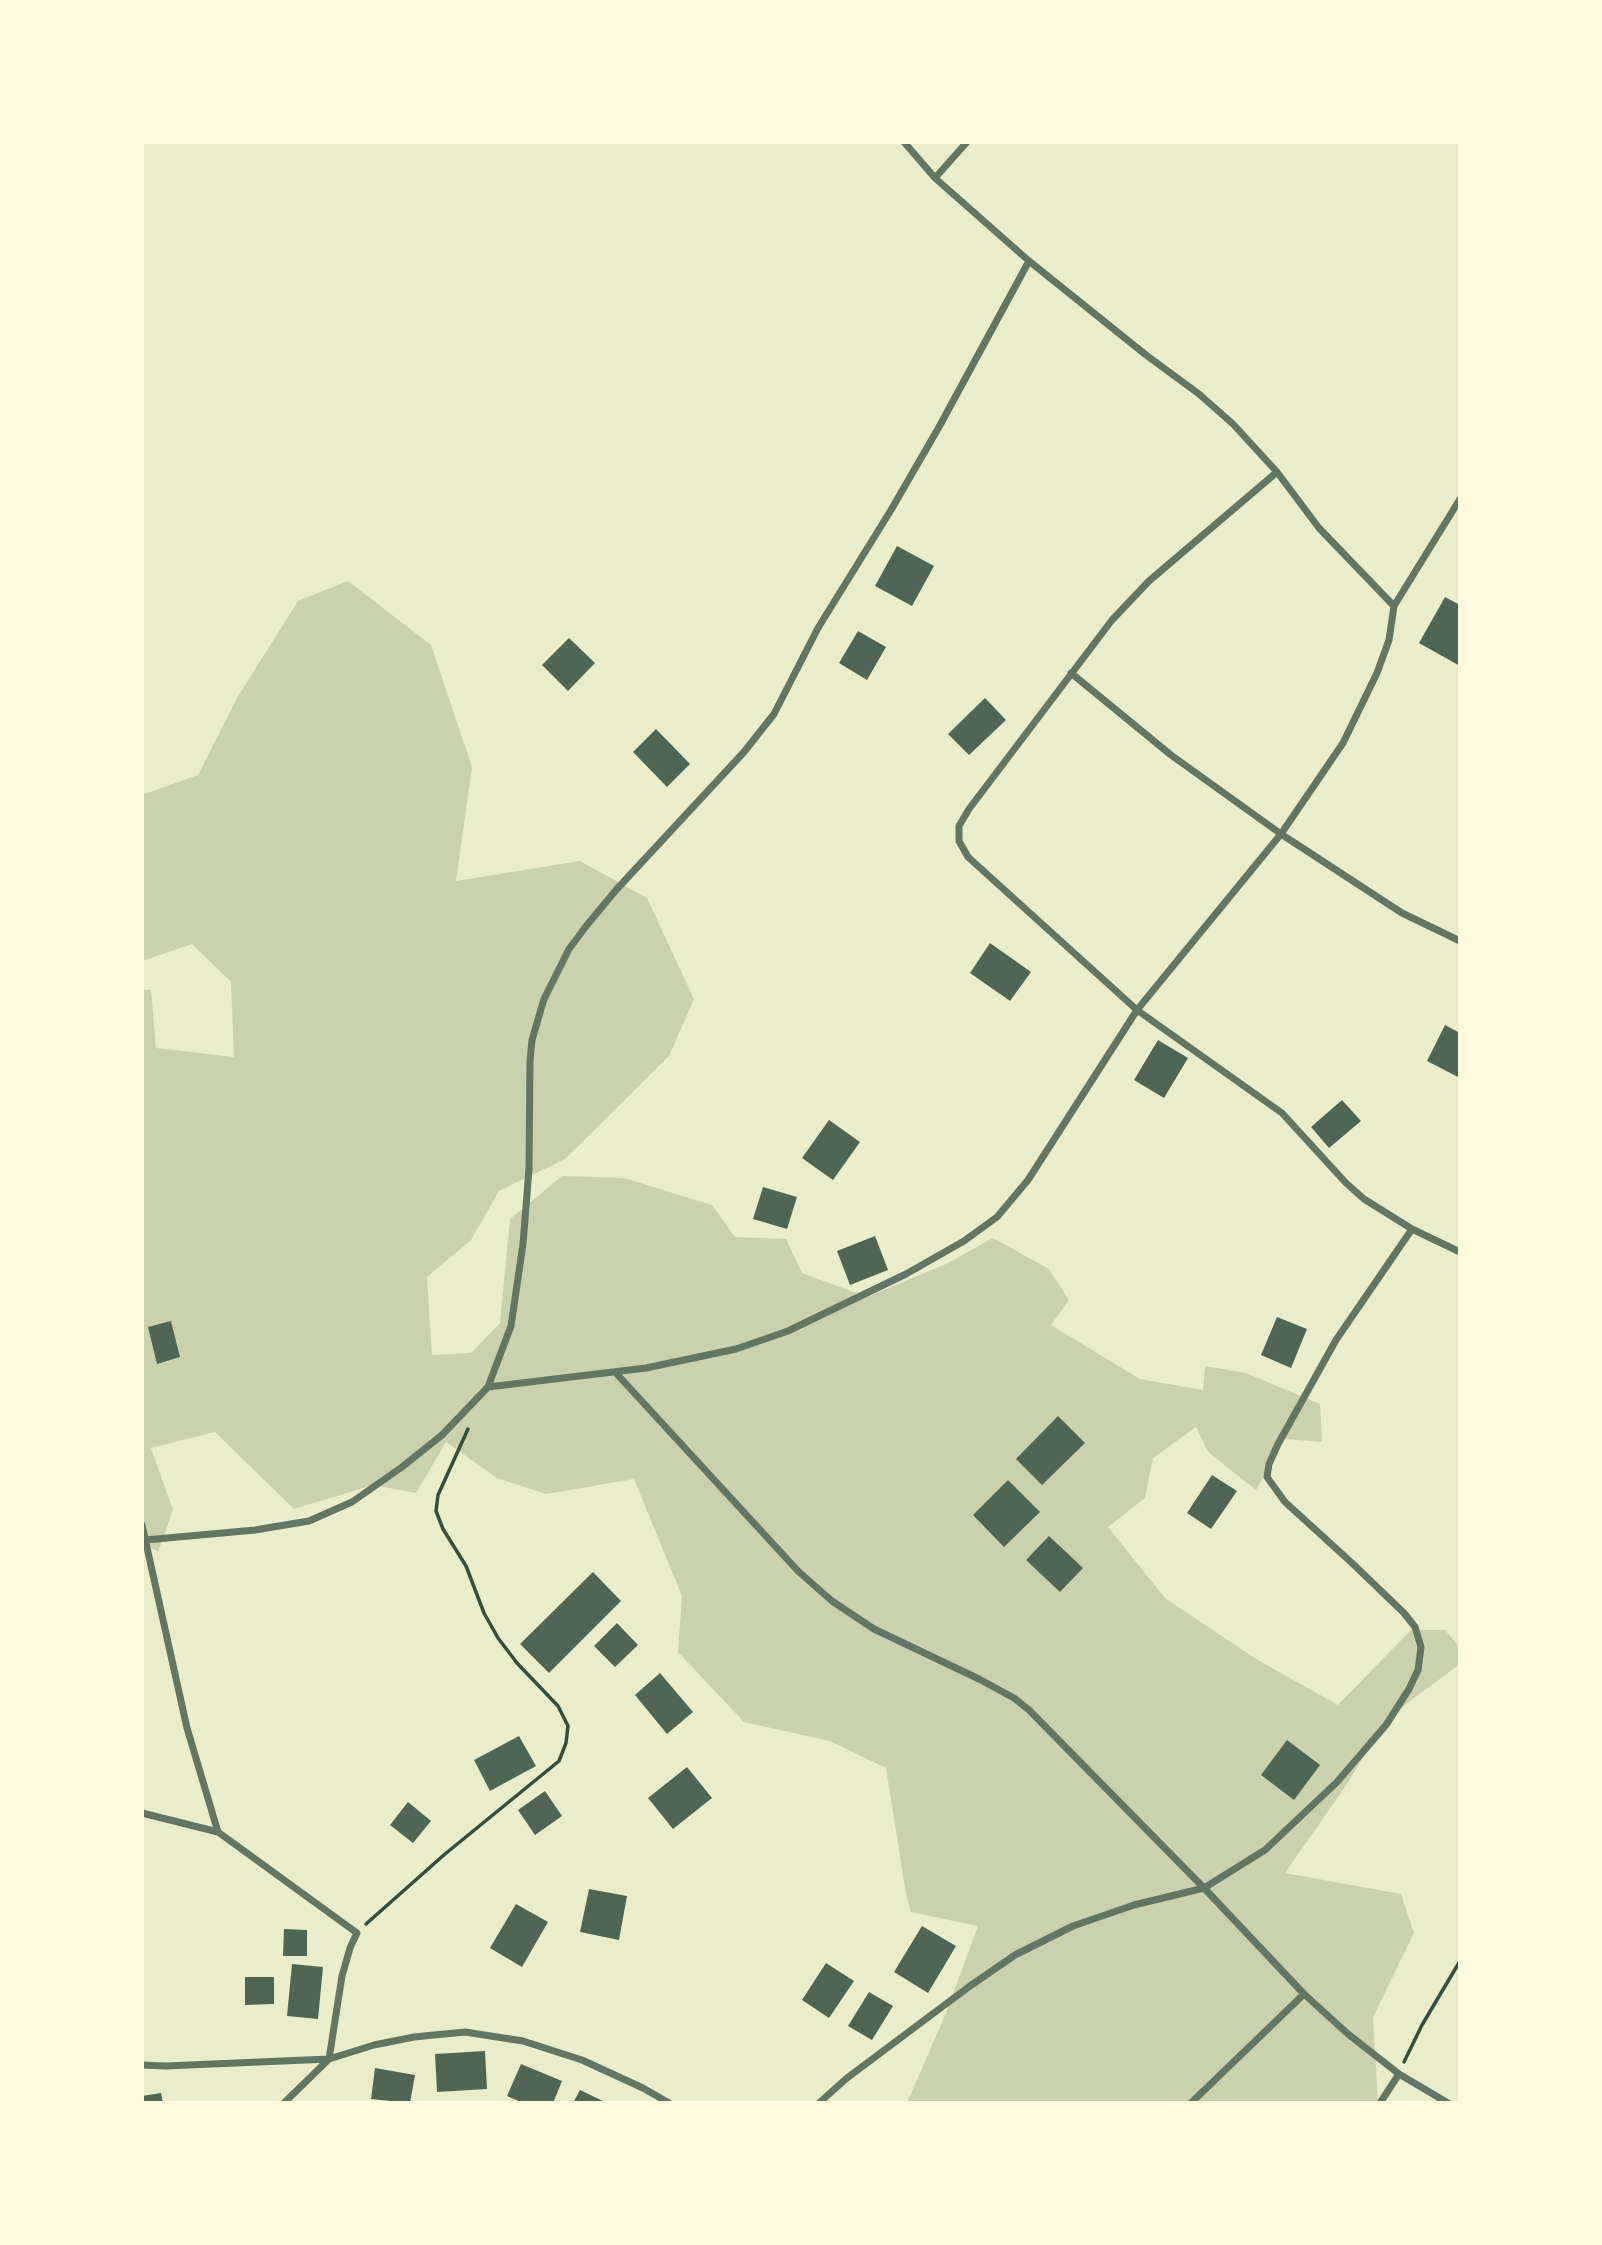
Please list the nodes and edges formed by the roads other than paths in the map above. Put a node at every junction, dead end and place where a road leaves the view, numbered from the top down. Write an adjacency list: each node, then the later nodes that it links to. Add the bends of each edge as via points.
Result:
1 (904, 142): 3 (street)
2 (967, 142): 3 (street)
3 (935, 178): 4 (street)
4 (1029, 261): 5 (street, via 1199,394); 15 (street, via 912,475 818,628 774,714 587,925 569,949 544,999 530,1061 523,1244 511,1326)
5 (1277, 472): 7 (street, via 1319,528); 8 (street, via 1149,581)
6 (1460, 499): 7 (street)
7 (1394, 606): 9 (street, via 1389,640 1363,705 1343,743)
8 (1071, 673): 9 (street, via 1171,755); 11 (street, via 969,809 959,826 958,841 968,857)
9 (1281, 834): 10 (street, via 1402,913); 11 (street)
10 (1460, 941)
11 (1137, 1010): 12 (street, via 1269,1103 1364,1199); 14 (street, via 1028,1180 997,1217 964,1241 788,1331 736,1349)
12 (1412, 1229): 13 (street); 20 (street, via 1336,1340 1278,1444 1267,1477 1285,1502 1415,1627 1422,1647 1418,1670 1386,1725 1337,1782 1265,1850)
13 (1460, 1252)
14 (615, 1372): 15 (street); 20 (street, via 832,1601 874,1629 1014,1698 1049,1728)
15 (488, 1387): 17 (street, via 442,1435 352,1502 309,1521)
16 (142, 1525): 17 (street)
17 (145, 1540): 19 (street, via 187,1728)
18 (142, 1813): 19 (street)
19 (218, 1832): 22 (street, via 357,1933 342,1976)
20 (1204, 1888): 21 (street); 27 (street, via 1085,1922 1015,1955)
21 (1304, 1994): 24 (street); 28 (street)
22 (329, 2059): 23 (street); 25 (street); 26 (street, via 414,2037 466,2032 523,2041 582,2060)
23 (142, 2065)
24 (1399, 2074): 29 (street); 30 (street)
25 (284, 2103)
26 (669, 2103)
27 (819, 2103)
28 (1191, 2103)
29 (1380, 2103)
30 (1448, 2103)

